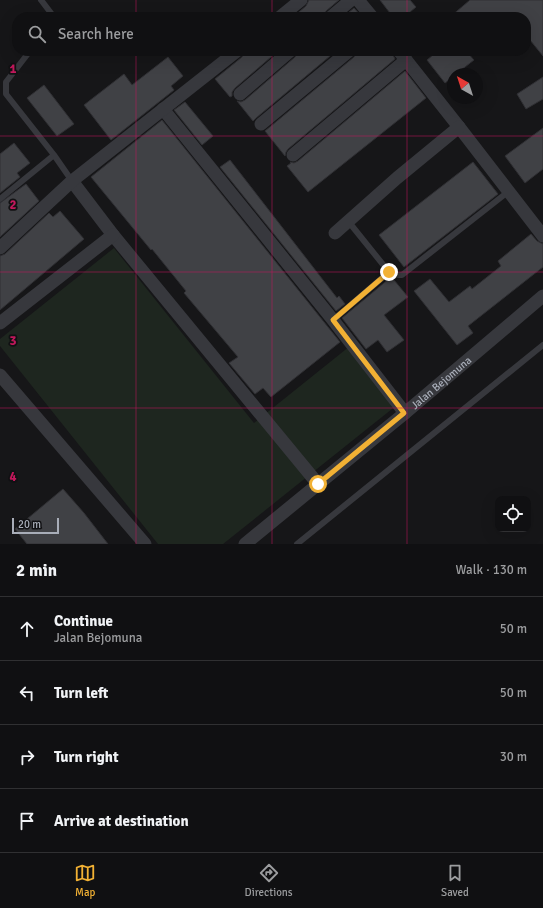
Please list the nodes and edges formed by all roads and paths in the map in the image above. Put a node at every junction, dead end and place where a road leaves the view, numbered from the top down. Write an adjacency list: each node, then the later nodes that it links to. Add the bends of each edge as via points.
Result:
1 (41, 0): 5 (lane)
2 (301, 0): 6 (street)
3 (351, 0): 7 (street)
4 (358, 0): 8 (street)
5 (50, 12)
6 (286, 12)
7 (337, 12)
8 (368, 12)
9 (26, 56): 18 (lane, via 6,82 6,94)
10 (231, 56): 15 (street)
11 (284, 56): 14 (street)
12 (343, 56): 16 (street)
13 (402, 56): 17 (street); 19 (street)
14 (240, 94)
15 (163, 109): 20 (street); 30 (street)
16 (261, 124)
17 (459, 126): 21 (street); 23 (street)
18 (54, 155): 20 (lane); 22 (lane)
19 (293, 155)
20 (72, 181): 25 (street); 27 (street)
21 (509, 191): 26 (street); 28 (lane, via 402,275)
22 (0, 199)
23 (348, 221): 24 (street); 28 (lane)
24 (335, 233)
25 (113, 235): 31 (street); 35 (street)
26 (543, 236)
27 (0, 248)
28 (389, 272): 30 (lane)
29 (543, 296): 34 (street, Jalan Bejomuna)
30 (333, 320): 34 (street)
31 (0, 323)
32 (543, 345): 38 (lane)
33 (0, 375): 36 (street)
34 (404, 413): 35 (street, Jalan Bejomuna)
35 (318, 484): 37 (street, Jalan Bejomuna)
36 (144, 544)
37 (245, 544)
38 (297, 544)

